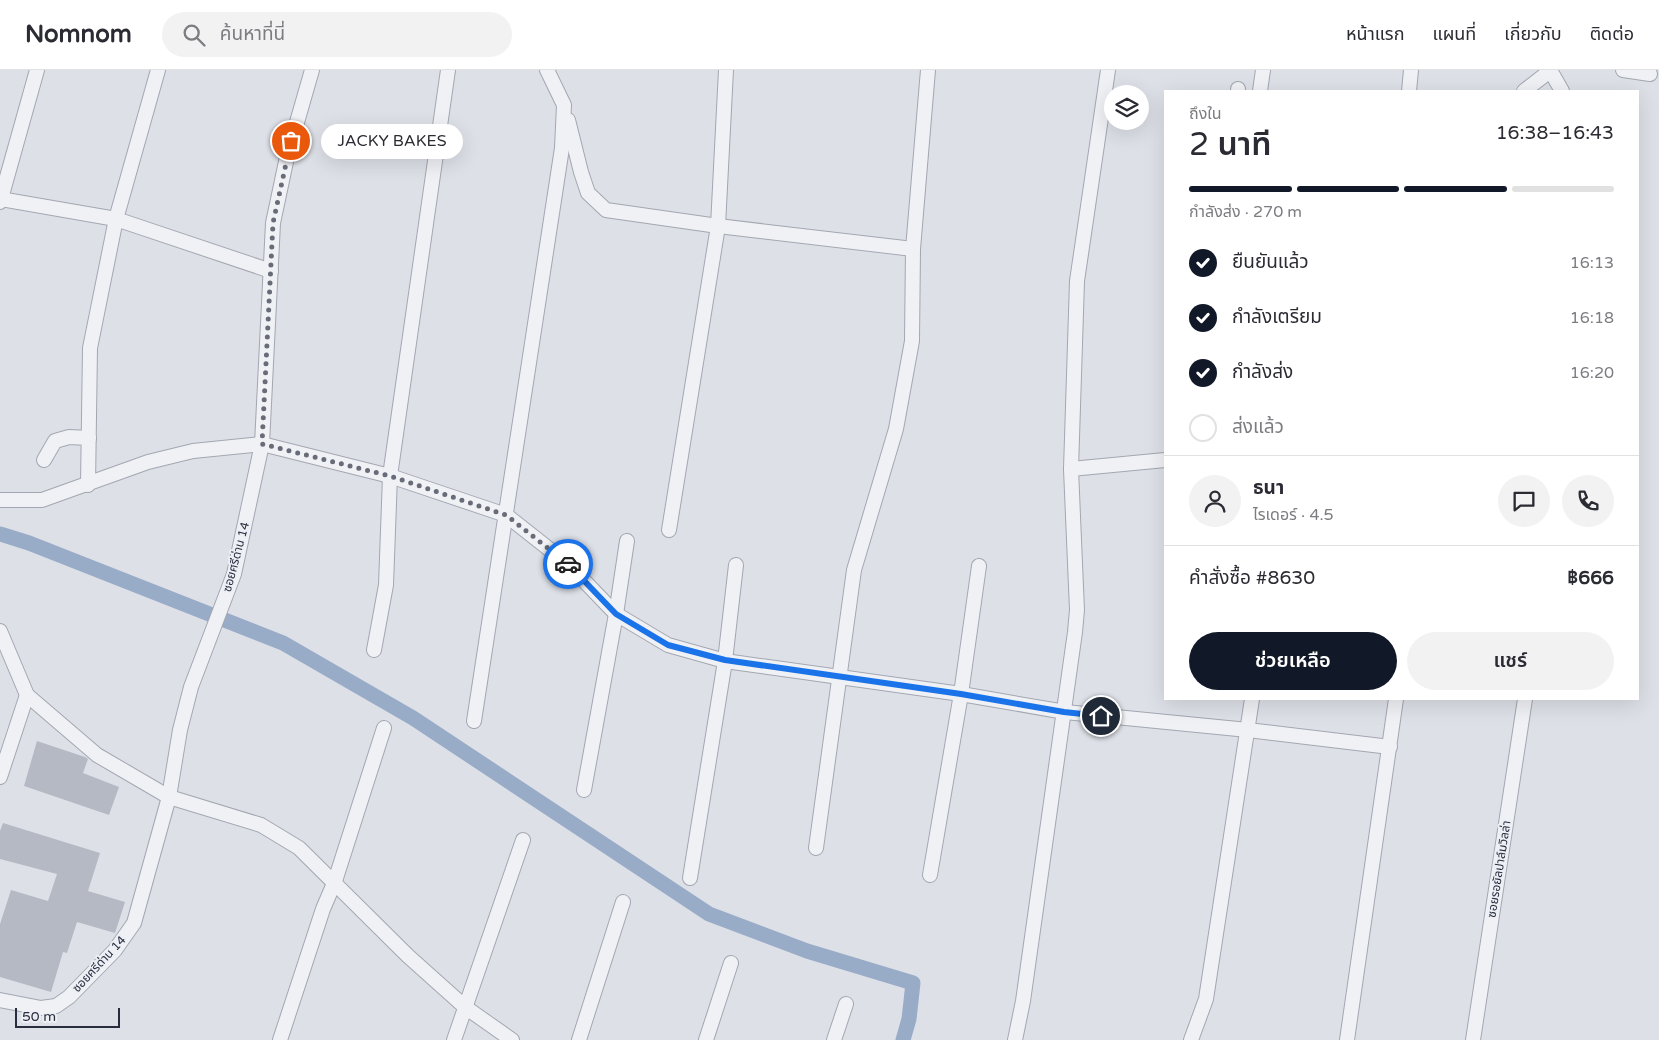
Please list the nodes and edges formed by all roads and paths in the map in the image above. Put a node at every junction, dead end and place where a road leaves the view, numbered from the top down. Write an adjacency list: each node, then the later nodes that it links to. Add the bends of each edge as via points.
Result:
1 (37, 70): 19 (street)
2 (158, 70): 20 (street)
3 (312, 70): 23 (street, ซอยศรีด่าน 14, via 287,157 273,223)
4 (448, 70): 29 (street)
5 (547, 70): 18 (street)
6 (726, 70): 21 (street)
7 (928, 70): 22 (street)
8 (1108, 70): 28 (street, via 1077,281)
9 (1263, 70): 14 (street)
10 (1411, 70): 15 (street)
11 (1550, 70): 16 (street); 17 (street)
12 (1623, 70): 13 (street)
13 (1650, 74)
14 (1260, 90)
15 (1408, 90)
16 (1525, 90)
17 (1561, 90)
18 (564, 105): 21 (street, via 588,193 606,210); 32 (street, via 562,148)
19 (0, 200): 20 (street)
20 (116, 220): 23 (street); 24 (street, via 90,348)
21 (718, 226): 22 (street); 33 (street)
22 (913, 249): 41 (street, via 912,342 906,383 896,429 854,570)
23 (271, 271): 25 (street, ซอยศรีด่าน 14)
24 (89, 438): 26 (street, via 69,437 55,441); 30 (street)
25 (262, 444): 29 (street); 30 (street, via 193,450 148,462); 54 (street, ซอยศรีด่าน 14, via 234,574 191,687)
26 (44, 460)
27 (1164, 460): 28 (street)
28 (1072, 469): 47 (street, via 1077,610)
29 (390, 476): 32 (street); 39 (street, via 386,585)
30 (88, 485): 31 (street, via 42,500)
31 (0, 500)
32 (506, 515): 37 (street, via 568,564); 48 (street)
33 (669, 530)
34 (627, 541): 37 (street)
35 (736, 565): 40 (street)
36 (979, 566): 42 (street)
37 (616, 614): 40 (street, via 668,645); 53 (street)
38 (0, 631): 43 (street)
39 (374, 650)
40 (725, 660): 41 (street); 58 (street)
41 (838, 676): 42 (street); 56 (street)
42 (961, 694): 47 (street); 57 (street)
43 (27, 695): 52 (street); 54 (street, via 97,755)
44 (1252, 700): 50 (street)
45 (1396, 700): 51 (street)
46 (1525, 700): 74 (street, ซอยรอยัลปาล์มวิลล่า)
47 (1064, 712): 50 (street); 71 (street)
48 (474, 721)
49 (384, 728): 59 (street)
50 (1248, 730): 51 (street); 72 (street, via 1206,999)
51 (1390, 747): 73 (street)
52 (0, 777)
53 (584, 790)
54 (169, 797): 59 (street, via 261,825 299,848); 62 (street, ซอยศรีด่าน 14, via 134,923 115,950 56,1006 41,1008)
55 (523, 840): 64 (street)
56 (816, 848)
57 (930, 875)
58 (690, 878)
59 (334, 881): 64 (street, via 408,956); 65 (street)
60 (623, 902): 68 (street)
61 (731, 963): 69 (street)
62 (0, 1000)
63 (846, 1004): 70 (street)
64 (465, 1006): 66 (street); 67 (street)
65 (280, 1040)
66 (454, 1040)
67 (512, 1040)
68 (579, 1040)
69 (706, 1040)
70 (834, 1040)
71 (1015, 1040)
72 (1191, 1040)
73 (1347, 1040)
74 (1473, 1040)

